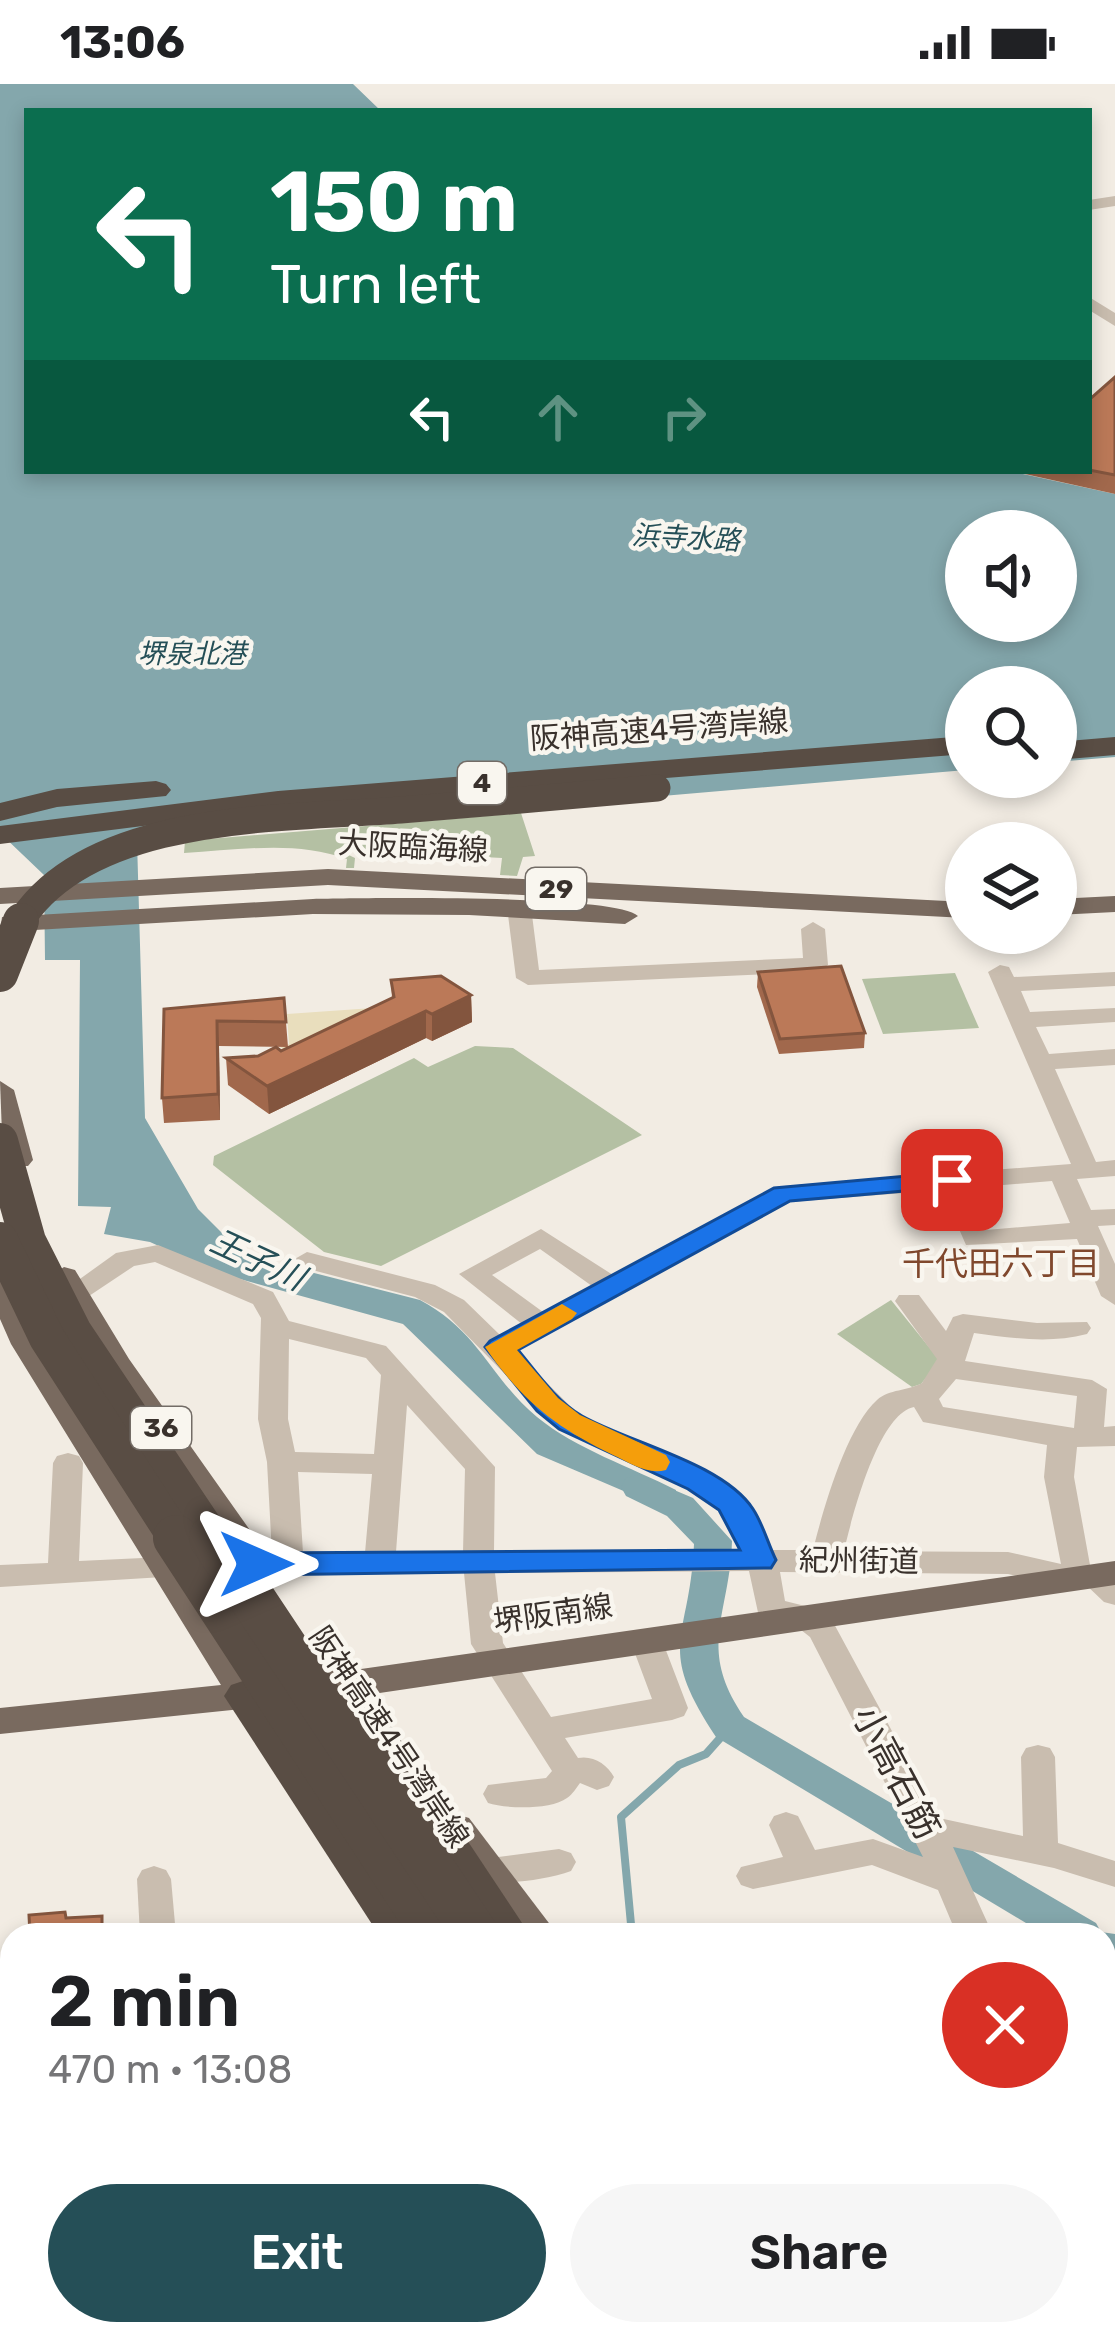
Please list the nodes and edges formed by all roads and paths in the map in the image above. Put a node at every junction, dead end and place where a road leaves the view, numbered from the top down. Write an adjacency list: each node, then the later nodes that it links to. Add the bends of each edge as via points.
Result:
1 (1115, 734): 2 (highway)
2 (1077, 737)
3 (1115, 746): 4 (highway)
4 (1077, 749)
5 (945, 753): 9 (highway)
6 (945, 753): 13 (highway, 阪神高速4号湾岸線 / 4, bridge, via 198,820)
7 (945, 753): 12 (highway, 阪神高速4号湾岸線 / 4, via 278,800)
8 (945, 753): 26 (highway, bridge, via 146,842 53,882 21,920)
9 (482, 771): 10 (highway, via 76,796); 11 (highway, via 170,799)
10 (0, 812)
11 (0, 824)
12 (0, 835)
13 (0, 850)
14 (0, 896): 18 (main road, 大阪臨海線 / 29)
15 (147, 900): 18 (main road, 大阪臨海線 / 29); 19 (main road, 大阪臨海線 / 29); 20 (main road, 大阪臨海線 / 29, via 322,876 789,908)
16 (1115, 904): 17 (main road)
17 (1077, 906)
18 (34, 908): 22 (main road, 大阪臨海線 / 29)
19 (519, 908): 24 (main road, 大阪臨海線 / 29); 24 (street, via 528,978 817,965)
20 (945, 910)
21 (1115, 925): 23 (main road)
22 (0, 926)
23 (1077, 927)
24 (813, 929): 25 (main road, 大阪臨海線 / 29)
25 (945, 931)
26 (0, 974)
27 (1115, 979): 29 (street, via 1003,978)
28 (1115, 1015): 29 (street)
29 (1023, 1020): 31 (street)
30 (1115, 1057): 31 (street)
31 (1043, 1062): 34 (street)
32 (0, 1090): 43 (main road, 36, via 33,1211)
33 (0, 1141): 90 (highway, 阪神高速4号湾岸線, bridge, via 28,1241 74,1332)
34 (1088, 1170): 35 (street); 37 (street)
35 (952, 1180): 37 (street, via 976,1239); 42 (street, via 784,1193)
36 (1115, 1217): 37 (street)
37 (1084, 1225): 40 (street)
38 (0, 1240): 89 (highway, bridge, via 76,1386)
39 (307, 1260): 49 (street, via 425,1291)
40 (1109, 1266): 44 (street)
41 (0, 1284): 62 (main road, 36, via 27,1344)
42 (611, 1286): 46 (street); 46 (street, via 541,1238 473,1274)
43 (73, 1294): 48 (street, via 126,1259 158,1253 263,1298); 61 (main road, 36)
44 (1115, 1296)
45 (909, 1301): 50 (street)
46 (541, 1324): 49 (street)
47 (1076, 1328): 50 (street, via 963,1323)
48 (273, 1332): 51 (street, via 376,1352); 54 (street, via 273,1419)
49 (500, 1347): 57 (street, via 569,1422 730,1502)
50 (949, 1363): 52 (street); 53 (street, via 1092,1389)
51 (395, 1375): 56 (street); 59 (street, via 480,1467)
52 (922, 1396): 53 (street, via 933,1415); 58 (street, via 887,1406 877,1422 839,1509)
53 (1089, 1437): 65 (street, via 1059,1477)
54 (282, 1462): 56 (street); 61 (street)
55 (68, 1463): 63 (street)
56 (386, 1464): 60 (street)
57 (749, 1560): 58 (street, 紀州街道); 59 (street, 紀州街道); 66 (street, 小高石筋, via 770,1610)
58 (827, 1561): 65 (street, 紀州街道, via 1007,1563)
59 (478, 1562): 60 (street, 紀州街道); 68 (street, via 487,1644)
60 (380, 1563): 61 (street, 紀州街道)
61 (272, 1564): 62 (street, 紀州街道); 69 (main road, 36)
62 (165, 1568): 63 (street, 紀州街道); 70 (main road, 36)
63 (63, 1573): 64 (street, 紀州街道)
64 (0, 1576)
65 (1094, 1576): 66 (main road, 堺阪南線)
66 (806, 1618): 67 (main road, 堺阪南線); 77 (street, 小高石筋, via 822,1630)
67 (659, 1638): 68 (main road, 堺阪南線); 72 (street, via 672,1708)
68 (497, 1661): 69 (main road, 堺阪南線); 72 (street)
69 (336, 1685): 70 (main road, 堺阪南線); 73 (main road, 36)
70 (228, 1698): 71 (main road, 堺阪南線); 87 (main road, 36); 88 (highway, via 271,1736)
71 (0, 1721)
72 (543, 1730): 75 (street, via 584,1775 555,1790)
73 (376, 1738): 81 (main road, 36); 91 (highway)
74 (1038, 1757): 78 (street)
75 (500, 1794)
76 (786, 1825): 80 (street)
77 (928, 1829): 78 (street); 85 (street, 小高石筋)
78 (1041, 1852): 82 (street)
79 (559, 1862): 81 (street)
80 (805, 1866): 83 (street); 85 (street, via 873,1852)
81 (488, 1869): 92 (main road, 36)
82 (1115, 1874)
83 (753, 1876)
84 (154, 1879): 86 (street)
85 (952, 1882): 93 (street, 小高石筋)
86 (157, 1923)
87 (373, 1923)
88 (396, 1923)
89 (427, 1923)
90 (468, 1923)
91 (498, 1923)
92 (529, 1923)
93 (970, 1923)

